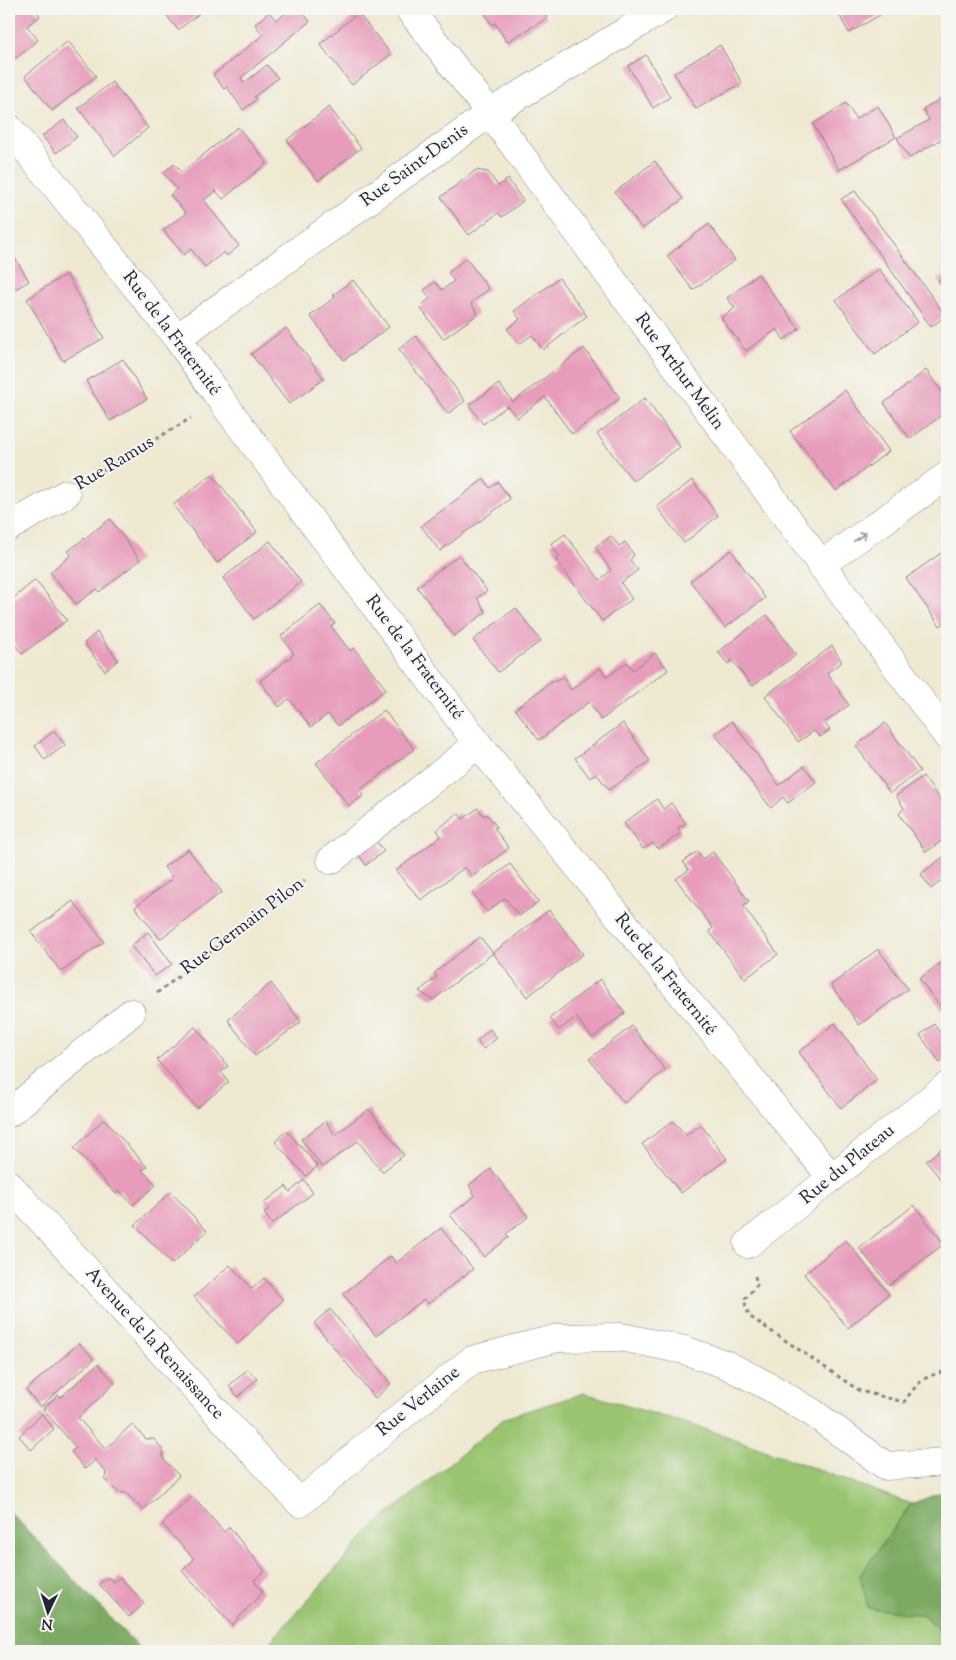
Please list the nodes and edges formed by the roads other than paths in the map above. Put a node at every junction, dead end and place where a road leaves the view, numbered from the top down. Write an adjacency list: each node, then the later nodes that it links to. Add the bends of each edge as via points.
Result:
1 (409, 9): 3 (street, Rue Arthur Melin)
2 (663, 9): 3 (street, Rue Saint-Denis)
3 (490, 113): 5 (street, Rue Saint-Denis); 9 (street, Rue Arthur Melin)
4 (9, 128): 5 (street, Rue de la Fraternité)
5 (177, 338): 11 (street, Rue de la Fraternité)
6 (947, 476): 9 (street, one-way to 6)
7 (66, 494): 8 (street, Rue Ramus)
8 (9, 526)
9 (820, 565): 10 (street, Rue Arthur Melin)
10 (947, 736)
11 (478, 744): 12 (street); 16 (street, Rue de la Fraternité)
12 (330, 860)
13 (131, 1013): 15 (street)
14 (947, 1086): 16 (street, Rue du Plateau)
15 (9, 1113)
16 (832, 1178): 18 (street, Rue du Plateau)
17 (9, 1185): 20 (street, Avenue de la Renaissance)
18 (748, 1244)
19 (947, 1462): 20 (street, Rue Verlaine, via 886,1466 814,1413 766,1385 727,1365 684,1350 621,1337 558,1338 472,1360)
20 (300, 1503)

